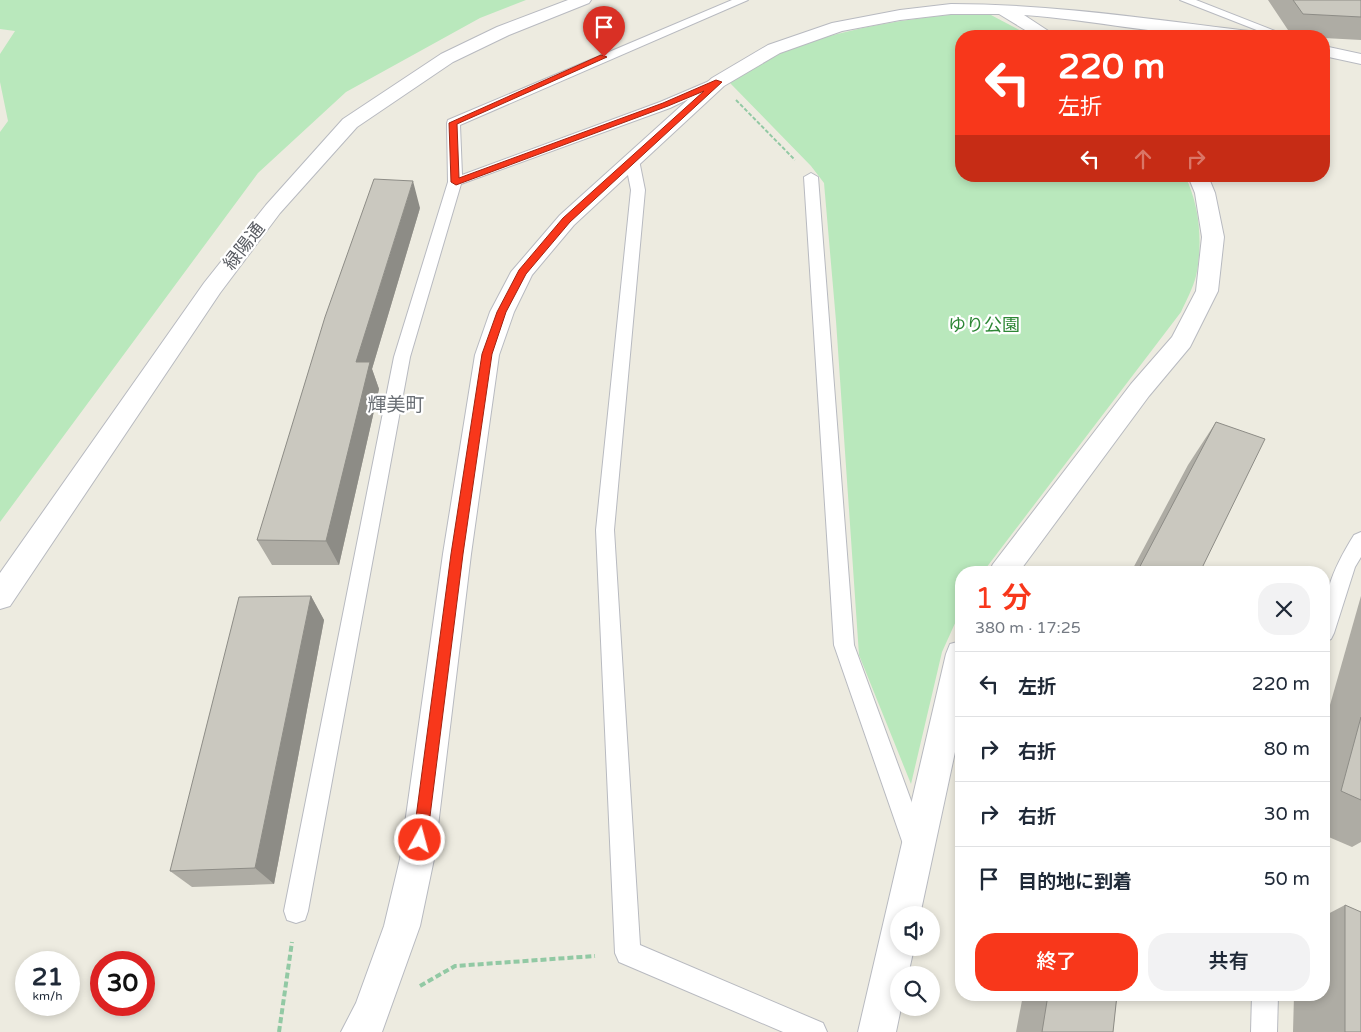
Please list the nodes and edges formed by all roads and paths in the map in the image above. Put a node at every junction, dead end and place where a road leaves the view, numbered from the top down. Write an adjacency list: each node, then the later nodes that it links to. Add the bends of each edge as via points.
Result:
1 (583, 0): 17 (street, 緑陽通, via 503,31 447,58 350,123 273,209 212,288)
2 (742, 0): 13 (lane, via 453,123)
3 (1186, 0): 7 (lane)
4 (1002, 9): 5 (street); 6 (street, via 1064,13); 10 (street, via 951,9 838,26 774,49)
5 (1037, 30)
6 (1201, 30)
7 (1266, 30)
8 (1330, 52): 9 (street)
9 (1361, 59)
10 (718, 82): 11 (street); 12 (path); 13 (lane, via 665,105)
11 (632, 160): 23 (lane, via 638,190 605,530); 26 (street, via 566,220 522,272 502,312 487,354 417,859 402,926)
12 (810, 177): 20 (lane, via 844,645)
13 (456, 182): 22 (lane, via 402,357)
14 (1200, 182): 16 (street, via 1214,237 1206,291 1182,341 1140,390)
15 (1361, 540): 18 (lane, via 1346,565)
16 (1008, 566)
17 (0, 597)
18 (1330, 614)
19 (955, 680): 20 (street)
20 (916, 848): 21 (street)
21 (904, 906)
22 (296, 912): 27 (path)
23 (628, 953): 26 (path, via 455,966); 28 (lane)
24 (893, 956): 29 (street)
25 (1265, 1001): 30 (lane)
26 (366, 1023)
27 (279, 1032)
28 (814, 1032)
29 (877, 1032)
30 (1264, 1032)

